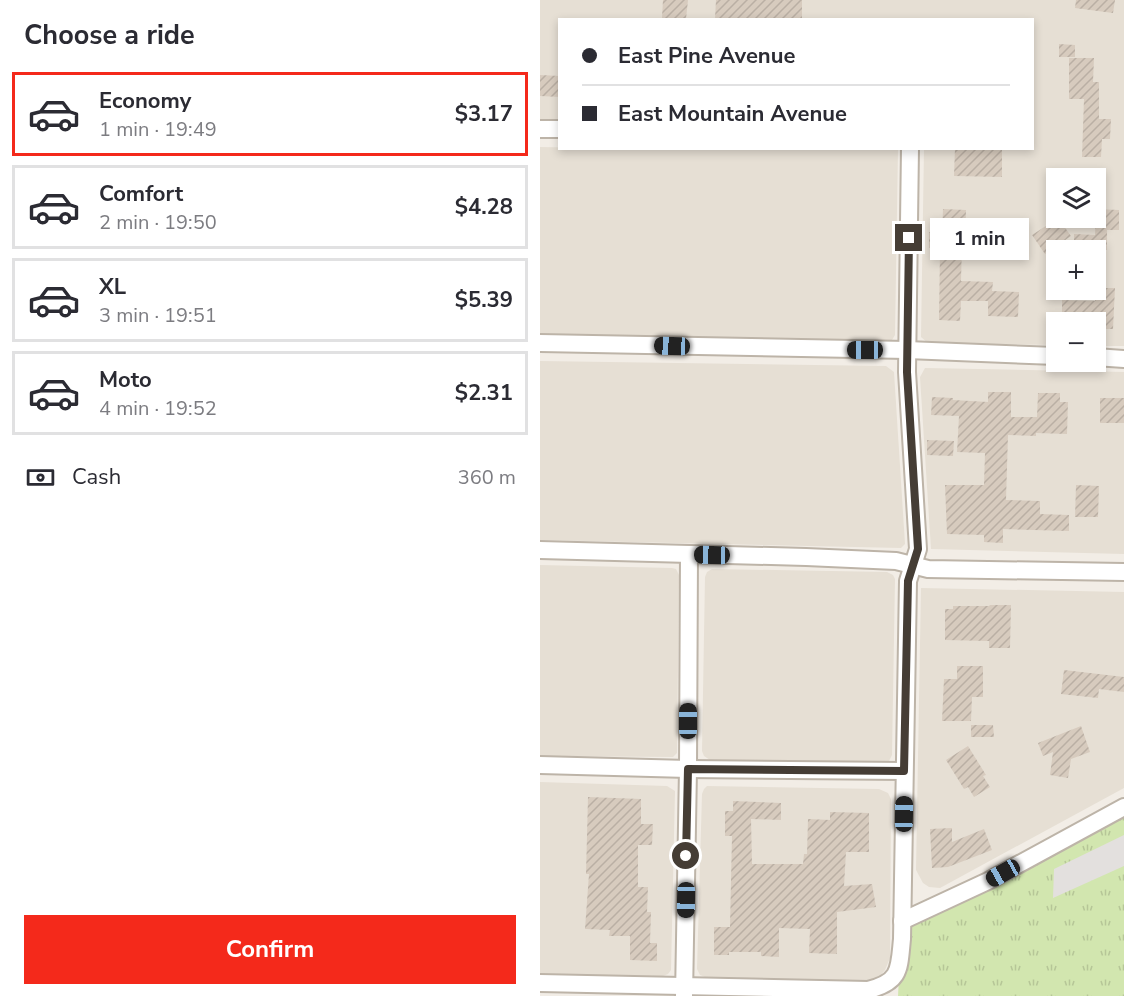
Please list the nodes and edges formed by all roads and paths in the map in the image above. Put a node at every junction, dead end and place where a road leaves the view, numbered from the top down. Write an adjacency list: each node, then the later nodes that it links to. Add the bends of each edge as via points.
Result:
1 (540, 129): 2 (street)
2 (558, 129)
3 (910, 150): 5 (street)
4 (540, 343): 5 (street)
5 (907, 350): 6 (street); 11 (street, via 918,549)
6 (1046, 356)
7 (1106, 358): 8 (street)
8 (1124, 359)
9 (540, 550): 10 (street)
10 (689, 554): 11 (street, via 884,560); 14 (street)
11 (913, 565): 12 (street, via 928,569); 15 (street, via 908,581)
12 (1124, 572)
13 (540, 765): 14 (street)
14 (688, 769): 15 (street); 19 (street)
15 (904, 771): 17 (street)
16 (1124, 807): 17 (street, via 988,881)
17 (902, 921): 19 (street, via 899,966 894,978 883,986 868,990)
18 (540, 983): 19 (street)
19 (684, 991)

